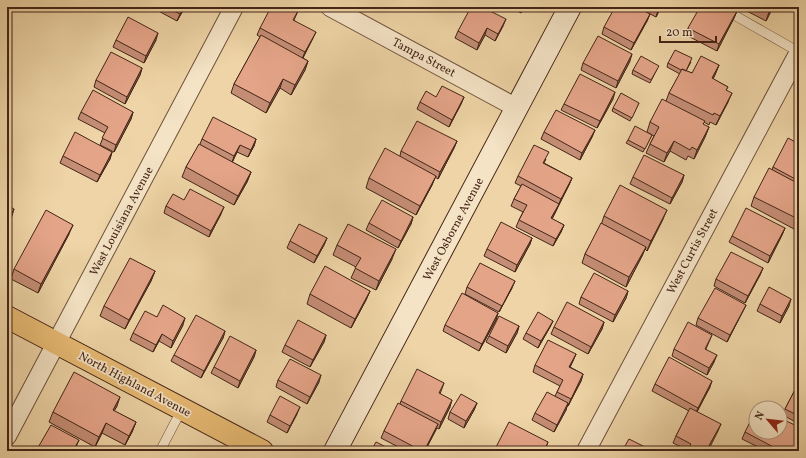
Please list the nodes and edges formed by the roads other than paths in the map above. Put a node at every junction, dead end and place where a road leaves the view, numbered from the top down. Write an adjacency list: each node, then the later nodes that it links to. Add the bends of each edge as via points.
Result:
1 (234, 7): 8 (street, West Louisiana Avenue)
2 (330, 7): 6 (street, Tampa Street)
3 (570, 7): 6 (street, West Osborne Avenue)
4 (720, 7): 5 (lane)
5 (799, 52): 14 (street, West Curtis Street)
6 (517, 108): 13 (street, West Osborne Avenue)
7 (7, 317): 8 (main road, North Highland Avenue)
8 (56, 342): 9 (main road, North Highland Avenue); 10 (street, West Louisiana Avenue)
9 (182, 409): 11 (lane); 12 (main road, North Highland Avenue)
10 (7, 436)
11 (160, 451)
12 (262, 451)
13 (335, 451)
14 (586, 451)

